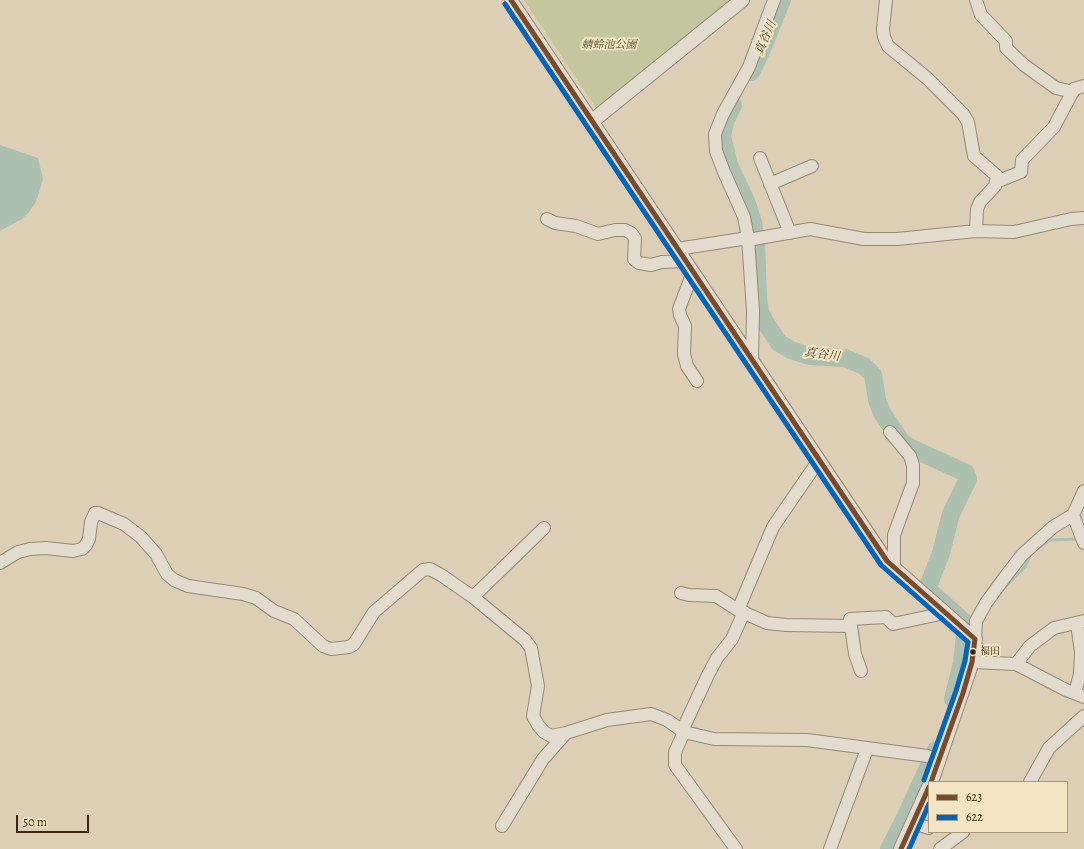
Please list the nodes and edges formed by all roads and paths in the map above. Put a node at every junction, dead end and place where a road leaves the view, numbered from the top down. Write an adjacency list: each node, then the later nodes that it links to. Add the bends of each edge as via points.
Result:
1 (511, 0): 8 (street)
2 (742, 0): 8 (street)
3 (774, 0): 17 (street, via 749,67 715,134 716,151 744,216)
4 (886, 0): 11 (street, via 883,29 888,46 928,79 963,114 968,122 974,156 997,176)
5 (976, 0): 7 (street, via 981,15 1006,41 1006,48 1024,66 1056,88)
6 (1084, 86): 7 (street, via 1074,89)
7 (1073, 92): 11 (street, via 1054,127 1022,160 1021,172)
8 (591, 122): 18 (street)
9 (760, 158): 12 (street)
10 (812, 166): 12 (street)
11 (996, 182): 15 (street, via 977,209)
12 (770, 184): 16 (street)
13 (1084, 218): 15 (street, via 1014,232)
14 (547, 219): 19 (street, via 598,234 626,230 635,238 634,259 639,263 651,265)
15 (976, 232): 16 (street, via 898,239 864,239 810,229)
16 (790, 233): 17 (street)
17 (748, 239): 18 (street); 21 (street, via 753,311)
18 (677, 249): 19 (street)
19 (685, 261): 20 (street)
20 (693, 272): 21 (street); 22 (street, via 679,309 685,326 684,354 687,366)
21 (752, 362): 24 (street)
22 (697, 381)
23 (890, 432): 30 (street, via 910,456 913,465 913,483 894,535)
24 (818, 460): 30 (street, via 886,561); 33 (street, via 773,527)
25 (1084, 491): 26 (street)
26 (1073, 515): 28 (street); 37 (street, via 1053,527 1022,555)
27 (544, 528): 32 (street)
28 (1084, 543)
29 (0, 563): 32 (street, via 18,552 30,549 82,549 89,539 95,513 98,513 124,524 141,536 174,580 188,586 256,598 274,611 294,619 320,643 331,649 354,644 374,612 423,570 441,574)
30 (894, 568): 34 (street)
31 (681, 593): 33 (street, via 716,596)
32 (474, 597): 44 (street, via 531,648 538,686 534,716 541,729 551,736)
33 (741, 611): 36 (street, via 767,623); 43 (street, via 732,639 717,658)
34 (945, 613): 36 (street, via 893,624 886,617 850,619); 37 (street)
35 (1081, 622): 39 (street, via 1054,628 1030,646); 41 (street)
36 (851, 626): 40 (street)
37 (968, 632): 38 (street)
38 (972, 662): 39 (street); 46 (street)
39 (1016, 664): 41 (street)
40 (860, 671)
41 (1079, 695)
42 (1084, 716): 48 (street, via 1049,748)
43 (683, 731): 44 (street, via 667,720 651,714 607,720); 45 (street, via 714,738 807,740); 54 (street, via 675,752 675,765)
44 (566, 733): 51 (street, via 543,759)
45 (867, 749): 46 (street, via 927,756); 55 (street)
46 (939, 760): 47 (street)
47 (931, 781)
48 (1031, 781)
49 (928, 789): 50 (street)
50 (913, 823): 52 (street); 56 (street)
51 (502, 826)
52 (928, 828)
53 (962, 833): 57 (street)
54 (736, 849)
55 (830, 849)
56 (901, 849)
57 (940, 849)

